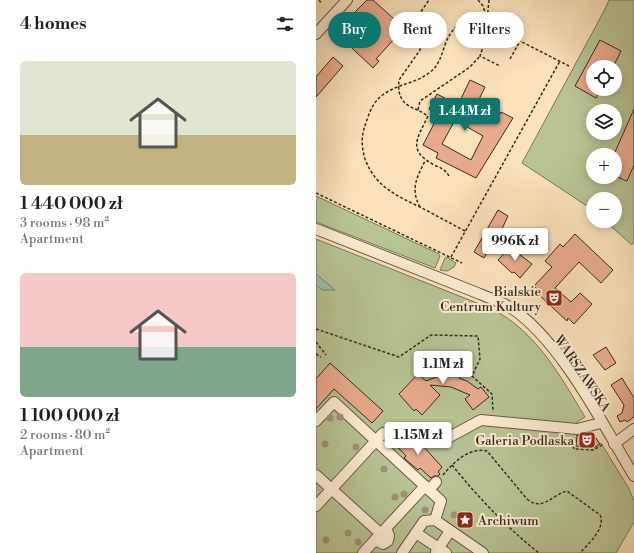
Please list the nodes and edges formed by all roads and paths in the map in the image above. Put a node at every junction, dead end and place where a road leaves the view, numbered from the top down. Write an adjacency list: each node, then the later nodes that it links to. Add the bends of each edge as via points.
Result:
1 (319, 0): 6 (path)
2 (347, 0): 10 (street)
3 (429, 0): 19 (path, via 420,13 420,50)
4 (478, 0): 7 (path)
5 (489, 0): 8 (path)
6 (322, 4)
7 (485, 12)
8 (488, 12)
9 (455, 28): 19 (path, via 449,36 436,67 411,83)
10 (317, 31)
11 (524, 44): 16 (path)
12 (483, 48): 14 (path)
13 (516, 48): 15 (path)
14 (480, 56): 17 (path); 20 (path, via 470,67 420,101)
15 (510, 59)
16 (560, 62): 18 (path); 26 (path)
17 (500, 66)
18 (569, 66)
19 (399, 85): 20 (path, via 399,93 404,103); 24 (path, via 385,93 372,108 363,134 363,152 369,170 382,186)
20 (418, 110): 21 (path, via 428,116 416,141 420,156)
21 (426, 160): 22 (path, via 446,171); 24 (path, via 414,185 414,194)
22 (449, 176)
23 (316, 193): 27 (path)
24 (420, 207): 26 (path)
25 (316, 229): 36 (street, WARSZAWSKA, via 508,306 548,342)
26 (466, 232): 27 (path)
27 (451, 257): 28 (path)
28 (462, 263)
29 (316, 329): 35 (path, via 399,358 431,335 478,336 480,359 472,376 492,394)
30 (316, 342): 32 (path)
31 (316, 354): 33 (path)
32 (326, 355)
33 (321, 357)
34 (316, 421): 38 (street, via 334,402)
35 (493, 422): 36 (street, via 577,430); 39 (street, via 481,420)
36 (602, 423): 41 (street, WARSZAWSKA)
37 (634, 429): 41 (street)
38 (379, 437): 46 (street); 47 (street)
39 (440, 442)
40 (570, 442): 41 (path, via 574,449 581,450 593,450)
41 (609, 444): 44 (street, WARSZAWSKA)
42 (452, 465): 45 (path); 58 (path, via 472,490 513,532); 59 (path, via 474,450 487,450 534,504 539,505 567,491 574,495 600,514 602,520 600,528)
43 (316, 475): 47 (street)
44 (634, 476)
45 (436, 482): 46 (street)
46 (427, 488): 49 (street, via 440,501); 52 (street)
47 (331, 489): 48 (street); 52 (street)
48 (316, 506)
49 (435, 520): 50 (street); 51 (street, via 424,521)
50 (450, 531): 53 (street); 54 (street)
51 (416, 533): 54 (street); 55 (street)
52 (382, 536): 55 (street); 56 (street)
53 (471, 550): 57 (street)
54 (440, 551)
55 (404, 552)
56 (363, 553)
57 (483, 553)
58 (539, 553)
59 (580, 553)

